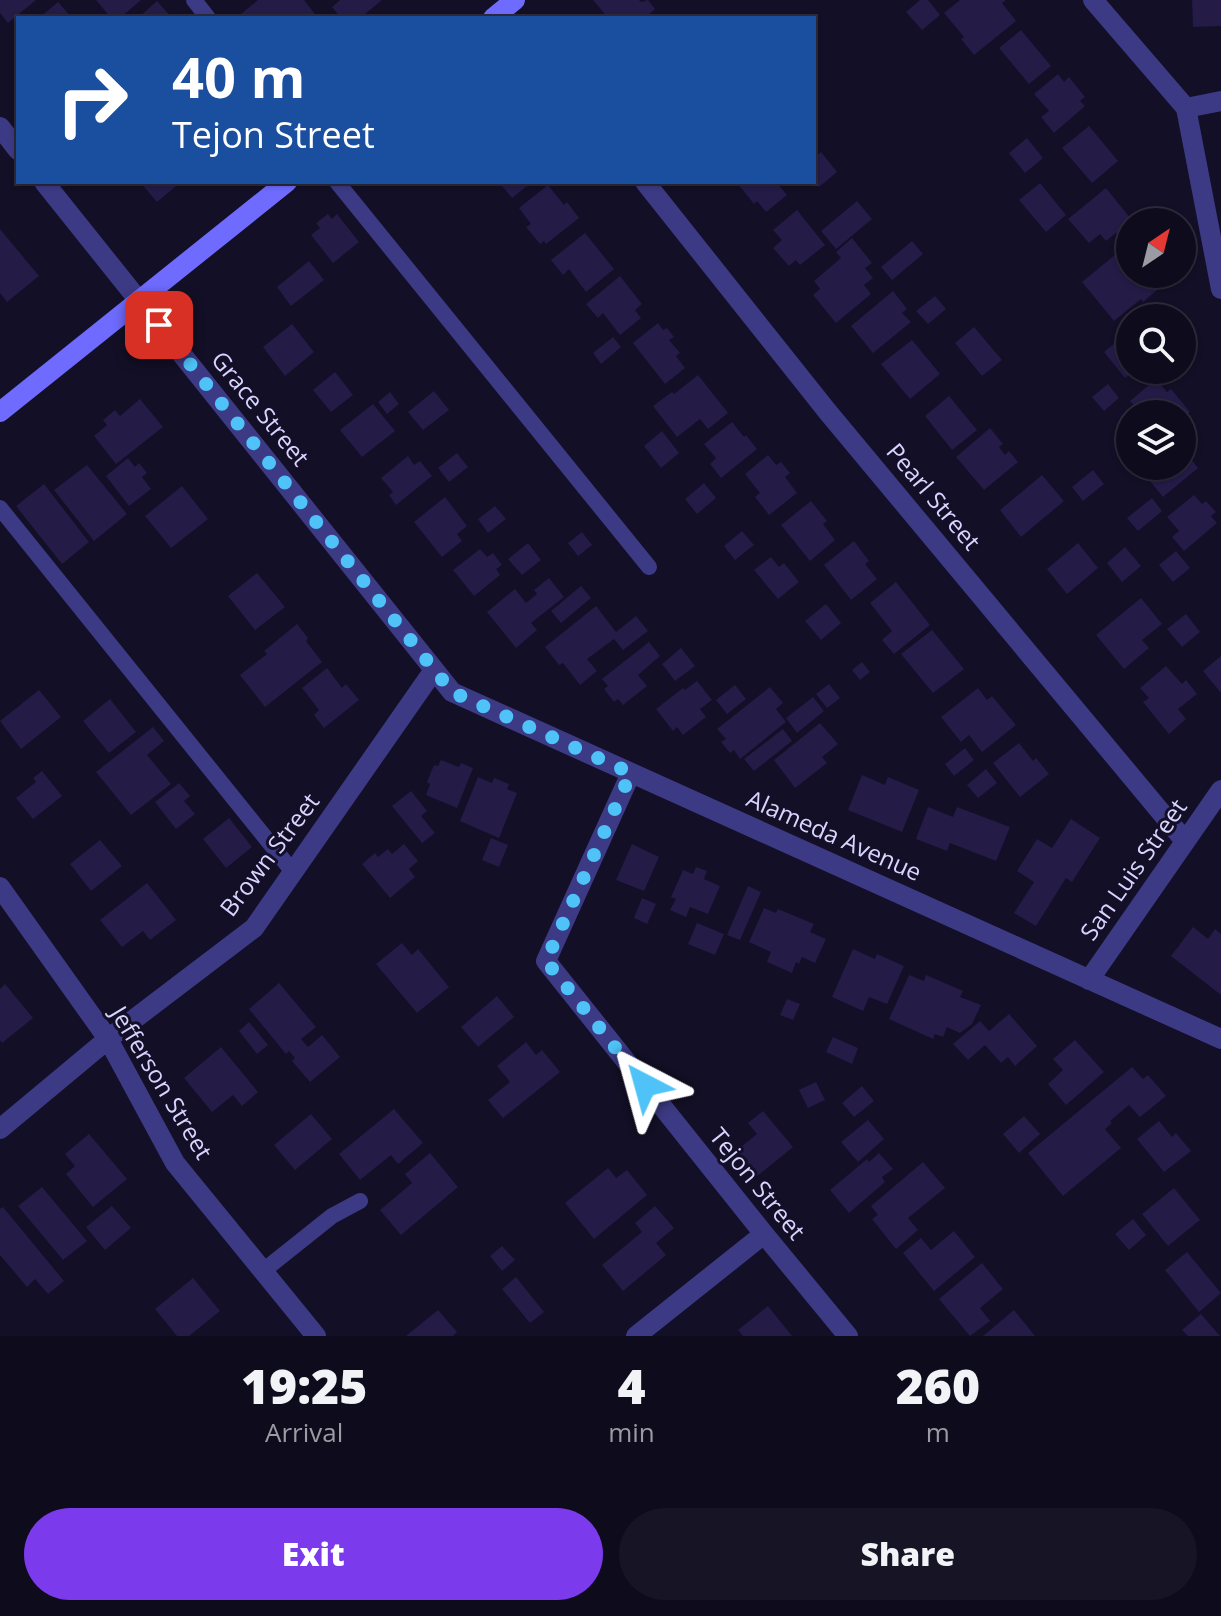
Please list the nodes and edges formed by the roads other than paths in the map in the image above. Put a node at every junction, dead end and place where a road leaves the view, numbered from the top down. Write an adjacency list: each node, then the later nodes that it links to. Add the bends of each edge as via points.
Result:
1 (194, 0): 3 (lane)
2 (1093, 0): 5 (street)
3 (206, 16)
4 (1221, 101): 5 (street)
5 (1186, 108): 12 (street)
6 (0, 127): 7 (street)
7 (16, 147)
8 (46, 184): 13 (street, Grace Street)
9 (284, 184): 13 (main road)
10 (339, 184): 16 (lane)
11 (647, 184): 20 (street, Pearl Street, via 827,411)
12 (1221, 289)
13 (139, 300): 14 (main road); 17 (street, Grace Street)
14 (0, 412)
15 (0, 508): 21 (lane)
16 (649, 567)
17 (434, 670): 18 (street, Alameda Avenue, via 452,692); 21 (street, Brown Street)
18 (631, 773): 23 (street, Alameda Avenue); 28 (street, Tejon Street, via 546,961)
19 (1221, 790): 20 (street, San Luis Street)
20 (1185, 841): 23 (street, San Luis Street)
21 (293, 872): 24 (street, Brown Street, via 254,928)
22 (0, 887): 24 (street, Jefferson Street)
23 (1089, 980): 25 (street, Alameda Avenue)
24 (108, 1039): 26 (street, Brown Street); 29 (street, Jefferson Street, via 175,1163)
25 (1221, 1039)
26 (0, 1129)
27 (360, 1201): 29 (lane, via 332,1216)
28 (764, 1234): 31 (street); 32 (street, Tejon Street)
29 (263, 1271): 30 (street, Jefferson Street)
30 (316, 1336)
31 (636, 1336)
32 (848, 1336)

